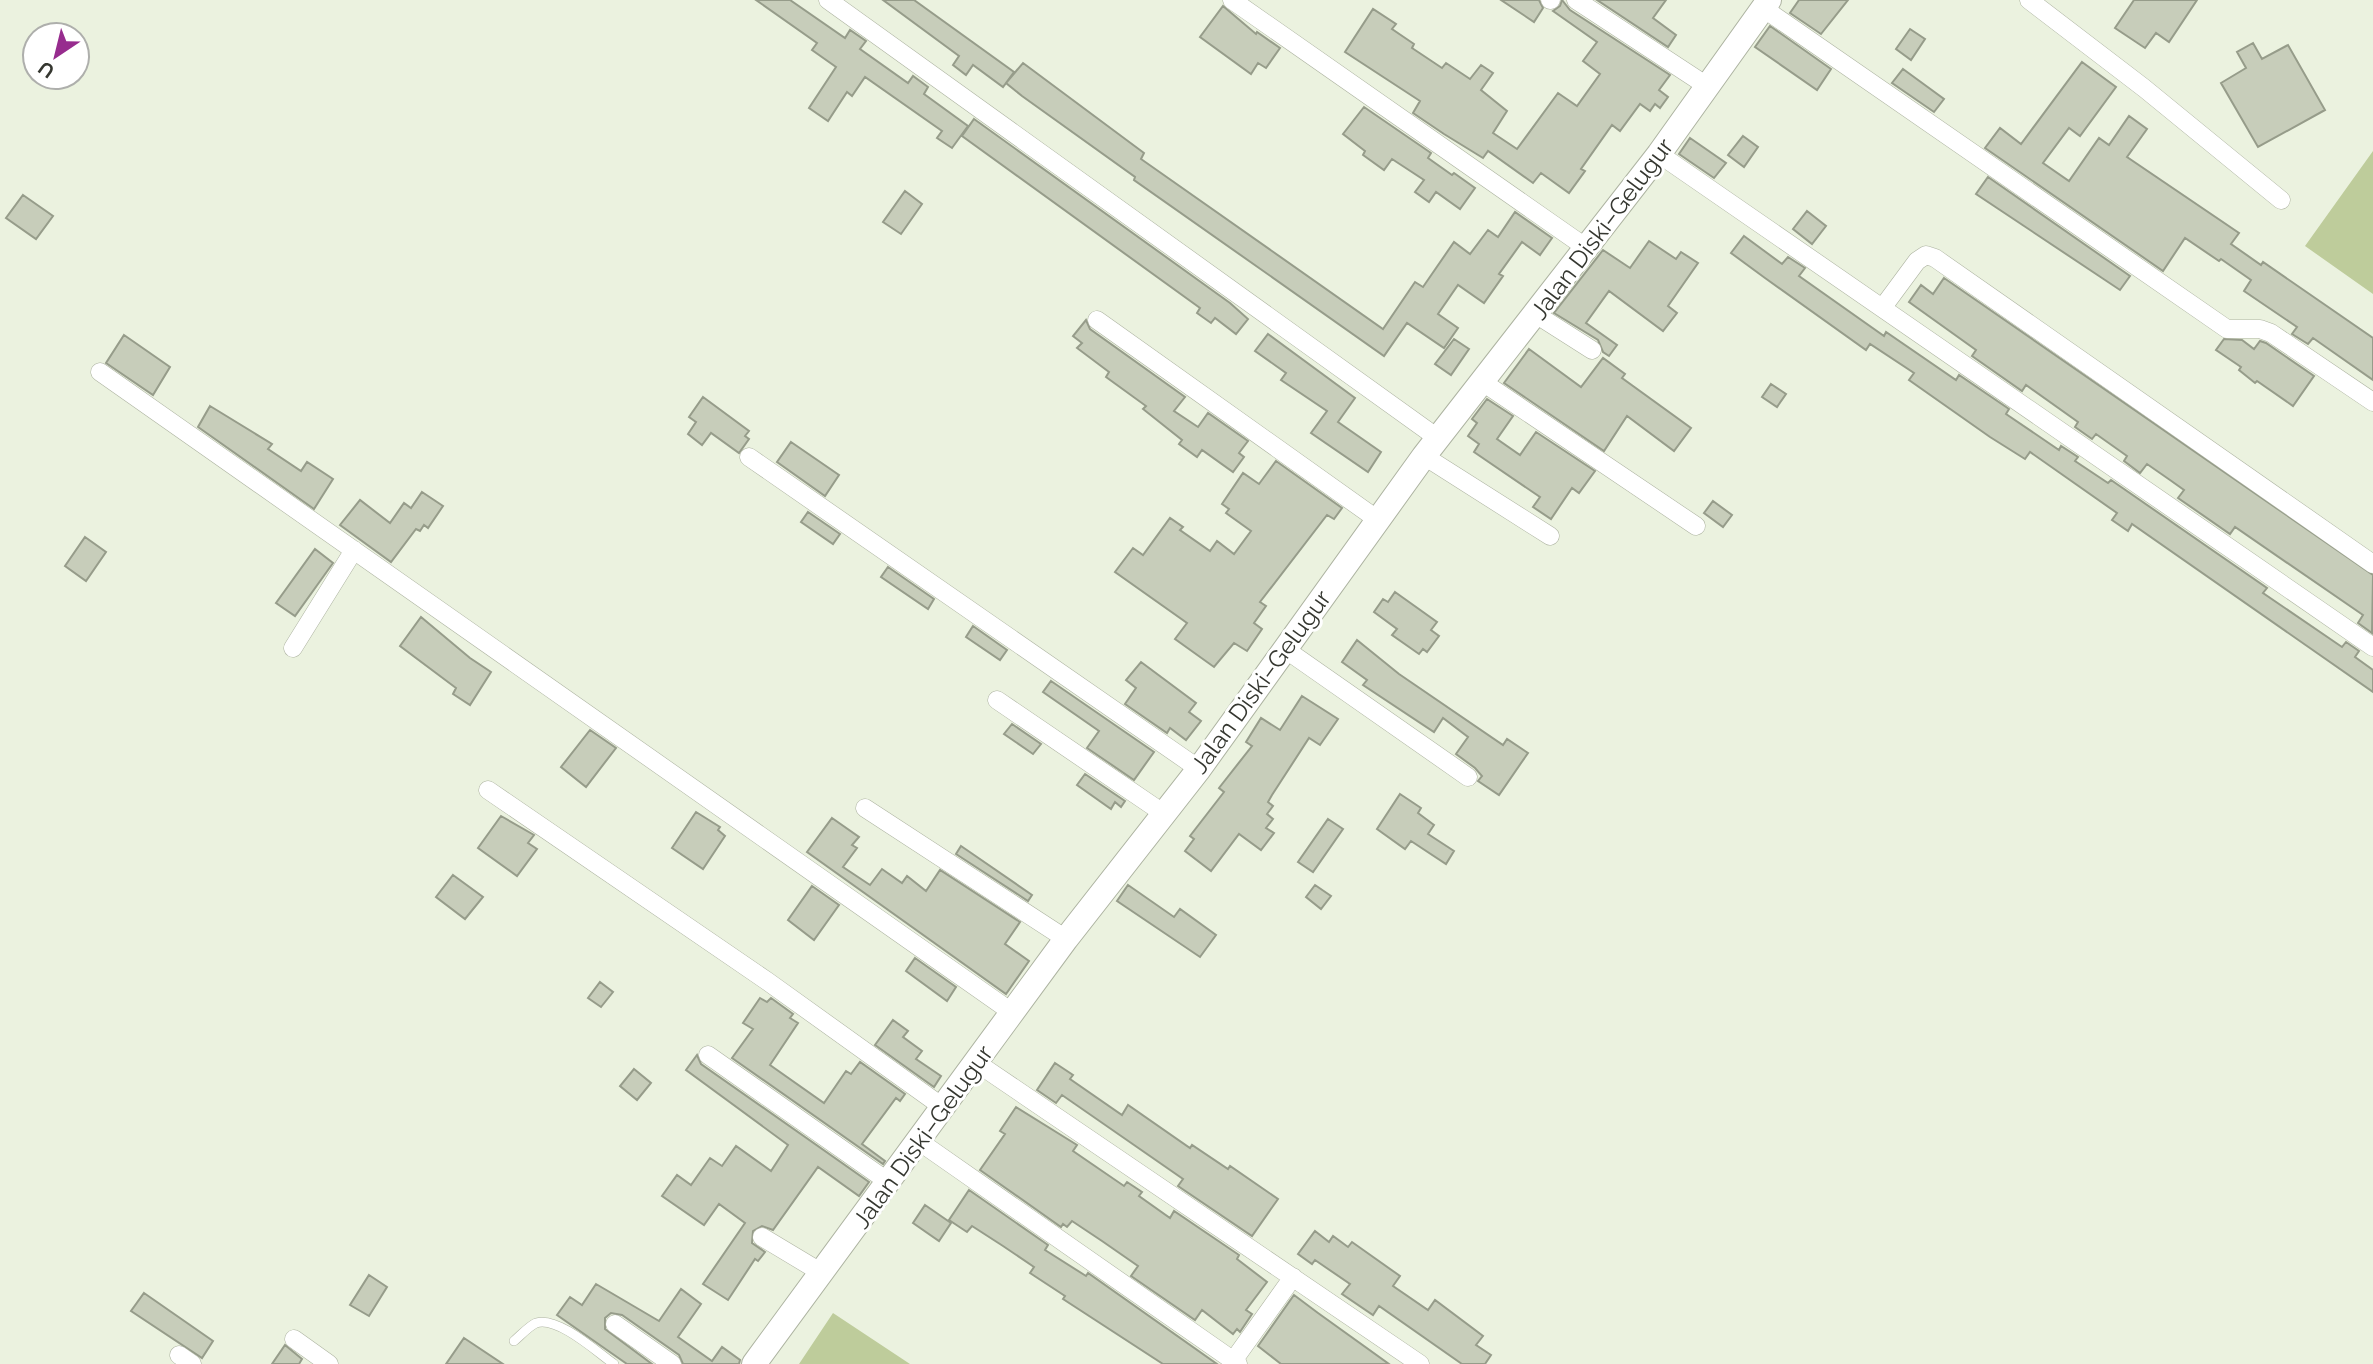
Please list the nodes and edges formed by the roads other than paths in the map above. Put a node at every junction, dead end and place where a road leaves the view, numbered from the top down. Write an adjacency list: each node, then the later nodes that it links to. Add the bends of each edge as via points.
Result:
1 (828, 0): 17 (street)
2 (1232, 0): 9 (street)
3 (1576, 0): 6 (street)
4 (2029, 0): 8 (street)
5 (1766, 4): 6 (main road, Jalan Diski–Gelugur); 16 (street, via 2227,329 2271,333)
6 (1707, 86): 7 (main road, Jalan Diski–Gelugur)
7 (1659, 154): 9 (main road, Jalan Diski–Gelugur); 10 (street)
8 (2281, 200)
9 (1588, 249): 11 (main road, Jalan Diski–Gelugur)
10 (1883, 307): 23 (street, via 1917,261 1935,258); 24 (street)
11 (1537, 315): 13 (street); 15 (main road, Jalan Diski–Gelugur)
12 (1097, 320): 19 (street)
13 (1592, 350)
14 (100, 372): 22 (street)
15 (1484, 383): 17 (main road, Jalan Diski–Gelugur); 20 (street)
16 (2373, 402)
17 (1432, 448): 19 (main road, Jalan Diski–Gelugur); 21 (street)
18 (749, 457): 28 (street)
19 (1378, 520): 26 (main road, Jalan Diski–Gelugur)
20 (1696, 526)
21 (1550, 536)
22 (354, 550): 25 (street); 34 (street)
23 (2373, 564)
24 (2373, 647)
25 (293, 648)
26 (1285, 649): 28 (main road, Jalan Diski–Gelugur); 29 (street)
27 (997, 700): 32 (street)
28 (1199, 769): 32 (main road, Jalan Diski–Gelugur)
29 (1468, 777)
30 (488, 790): 37 (street)
31 (865, 808): 33 (street)
32 (1163, 813): 33 (main road, Jalan Diski–Gelugur)
33 (1066, 939): 34 (main road, Jalan Diski–Gelugur)
34 (1013, 1013): 36 (main road, Jalan Diski–Gelugur)
35 (708, 1055): 39 (street)
36 (977, 1063): 37 (main road, Jalan Diski–Gelugur); 42 (street)
37 (944, 1108): 38 (main road, Jalan Diski–Gelugur)
38 (919, 1142): 39 (main road, Jalan Diski–Gelugur); 46 (street)
39 (890, 1183): 41 (main road, Jalan Diski–Gelugur)
40 (762, 1237): 41 (street)
41 (822, 1273): 50 (main road, Jalan Diski–Gelugur)
42 (1293, 1277): 46 (street); 51 (street)
43 (615, 1324): 49 (street)
44 (294, 1339): 47 (street)
45 (514, 1341): 48 (lane, via 536,1323 547,1322 562,1327)
46 (1236, 1362)
47 (329, 1364)
48 (614, 1364)
49 (672, 1364)
50 (754, 1364)
51 (1420, 1364)

